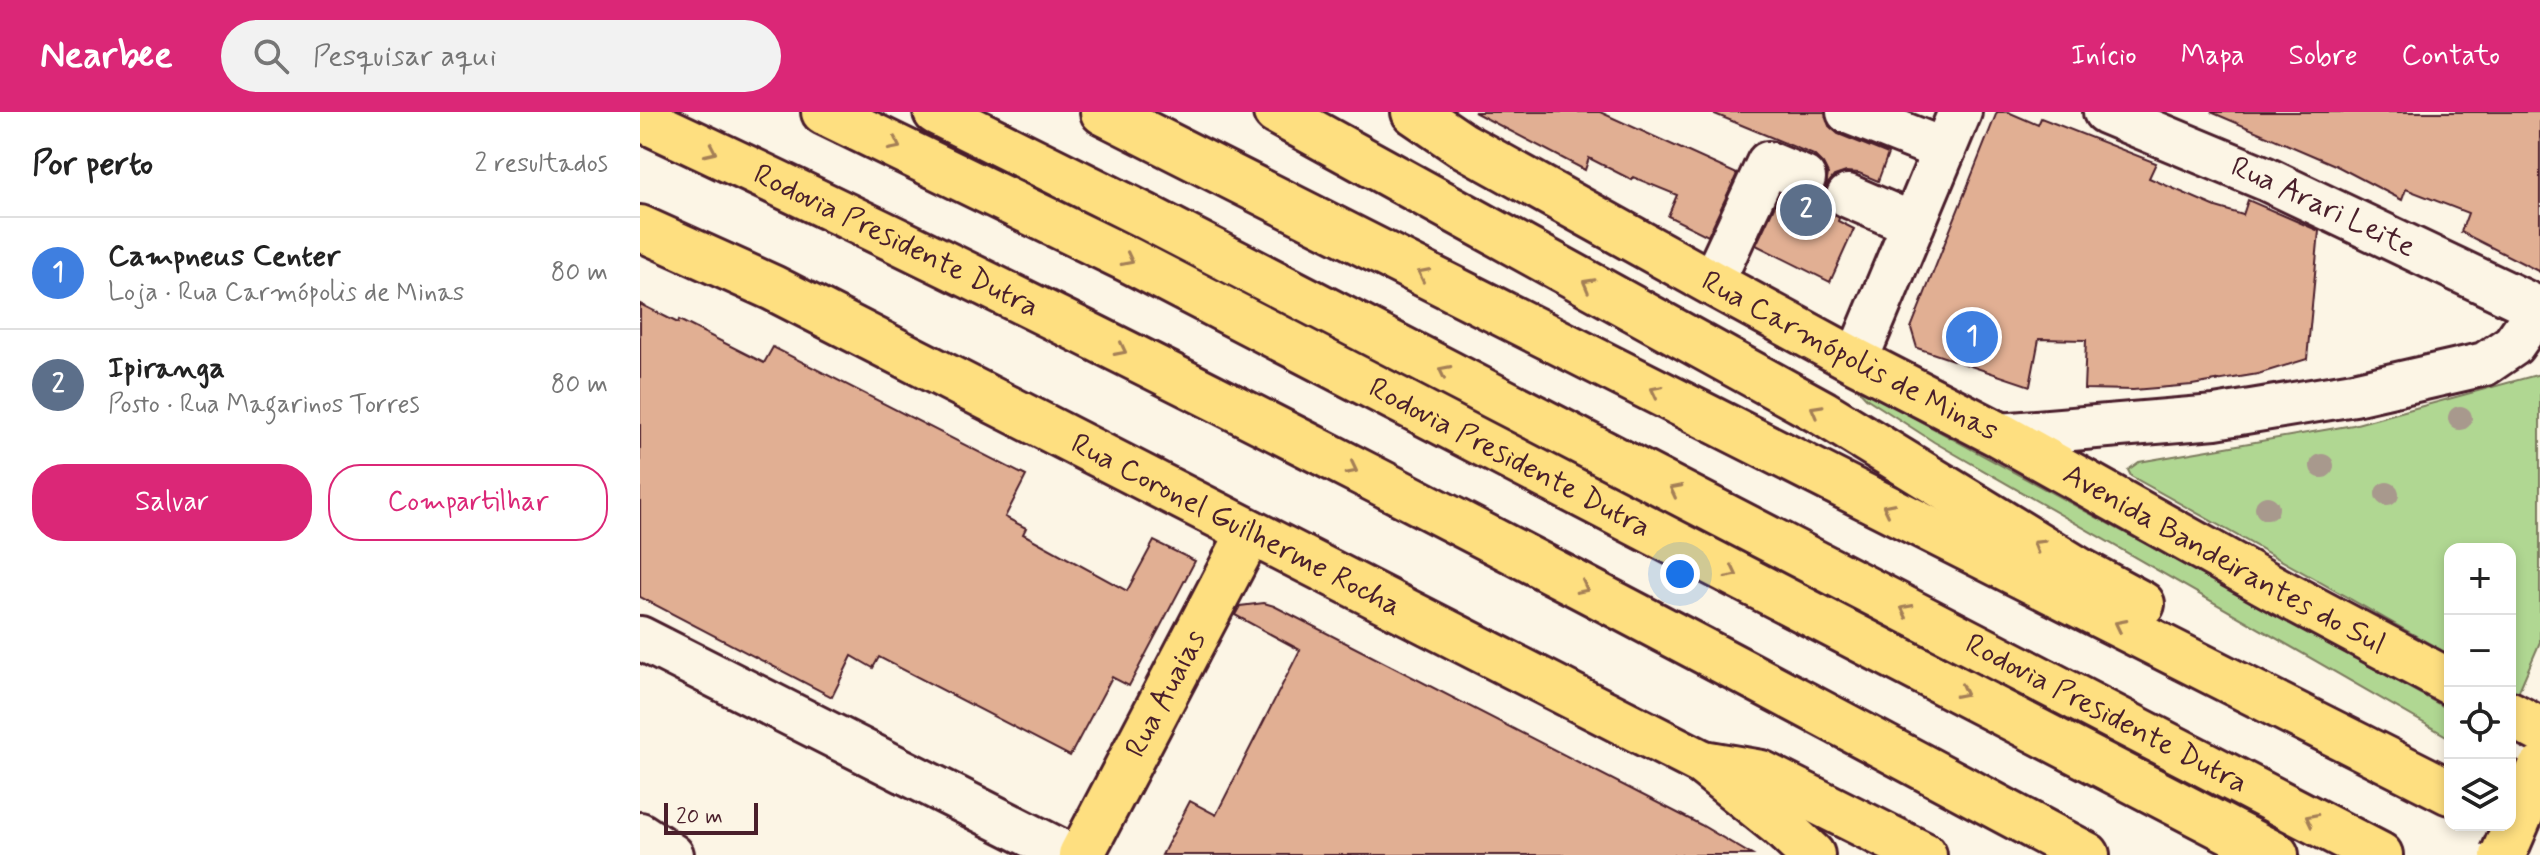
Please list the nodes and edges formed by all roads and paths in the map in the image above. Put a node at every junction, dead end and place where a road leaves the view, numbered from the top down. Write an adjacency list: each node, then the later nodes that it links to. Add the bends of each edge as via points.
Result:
1 (824, 112): 35 (main road, Rodovia Presidente Dutra, one-way to 35, via 1129,260)
2 (936, 112): 36 (main road, Rodovia Presidente Dutra, one-way to 2)
3 (1103, 112): 25 (main road, one-way to 3)
4 (1276, 112): 26 (main road, one-way to 4, via 2399,748 2079,570 1823,413)
5 (1414, 112): 14 (main road, Rua Carmópolis de Minas, via 1461,144)
6 (1848, 112): 9 (street)
7 (2105, 112): 15 (street, Rua Arari Leite, via 2266,179)
8 (640, 118): 34 (main road, Rodovia Presidente Dutra, one-way to 34, via 1109,344 1748,673)
9 (1952, 131): 12 (street)
10 (1804, 178): 14 (street, via 1768,163)
11 (1848, 196): 12 (street)
12 (1913, 224): 16 (street)
13 (640, 228): 18 (main road, Rua Coronel Guilherme Rocha, via 773,288)
14 (1712, 283): 16 (main road, Rua Carmópolis de Minas)
15 (2540, 308): 17 (street, Rua Carmópolis de Minas, via 2513,345 2485,364 2354,394 2215,417)
16 (1856, 361): 17 (main road, Rua Carmópolis de Minas)
17 (2000, 435): 20 (main road, Avenida Bandeirantes do Sul)
18 (1250, 532): 23 (main road, Rua Coronel Guilherme Rocha); 30 (main road, Rua Auaias)
19 (640, 638): 30 (street)
20 (2444, 679)
21 (2516, 717): 22 (main road)
22 (2540, 730)
23 (1703, 763): 32 (main road, Rua Coronel Guilherme Rocha); 33 (main road, via 1761,773)
24 (2540, 769): 37 (main road, bridge)
25 (2444, 788)
26 (2444, 788)
27 (2516, 826): 29 (main road)
28 (640, 834): 31 (street)
29 (2540, 838)
30 (1063, 853)
31 (672, 855)
32 (1812, 855)
33 (1924, 855)
34 (2087, 855)
35 (2276, 855)
36 (2380, 855)
37 (2503, 855)

